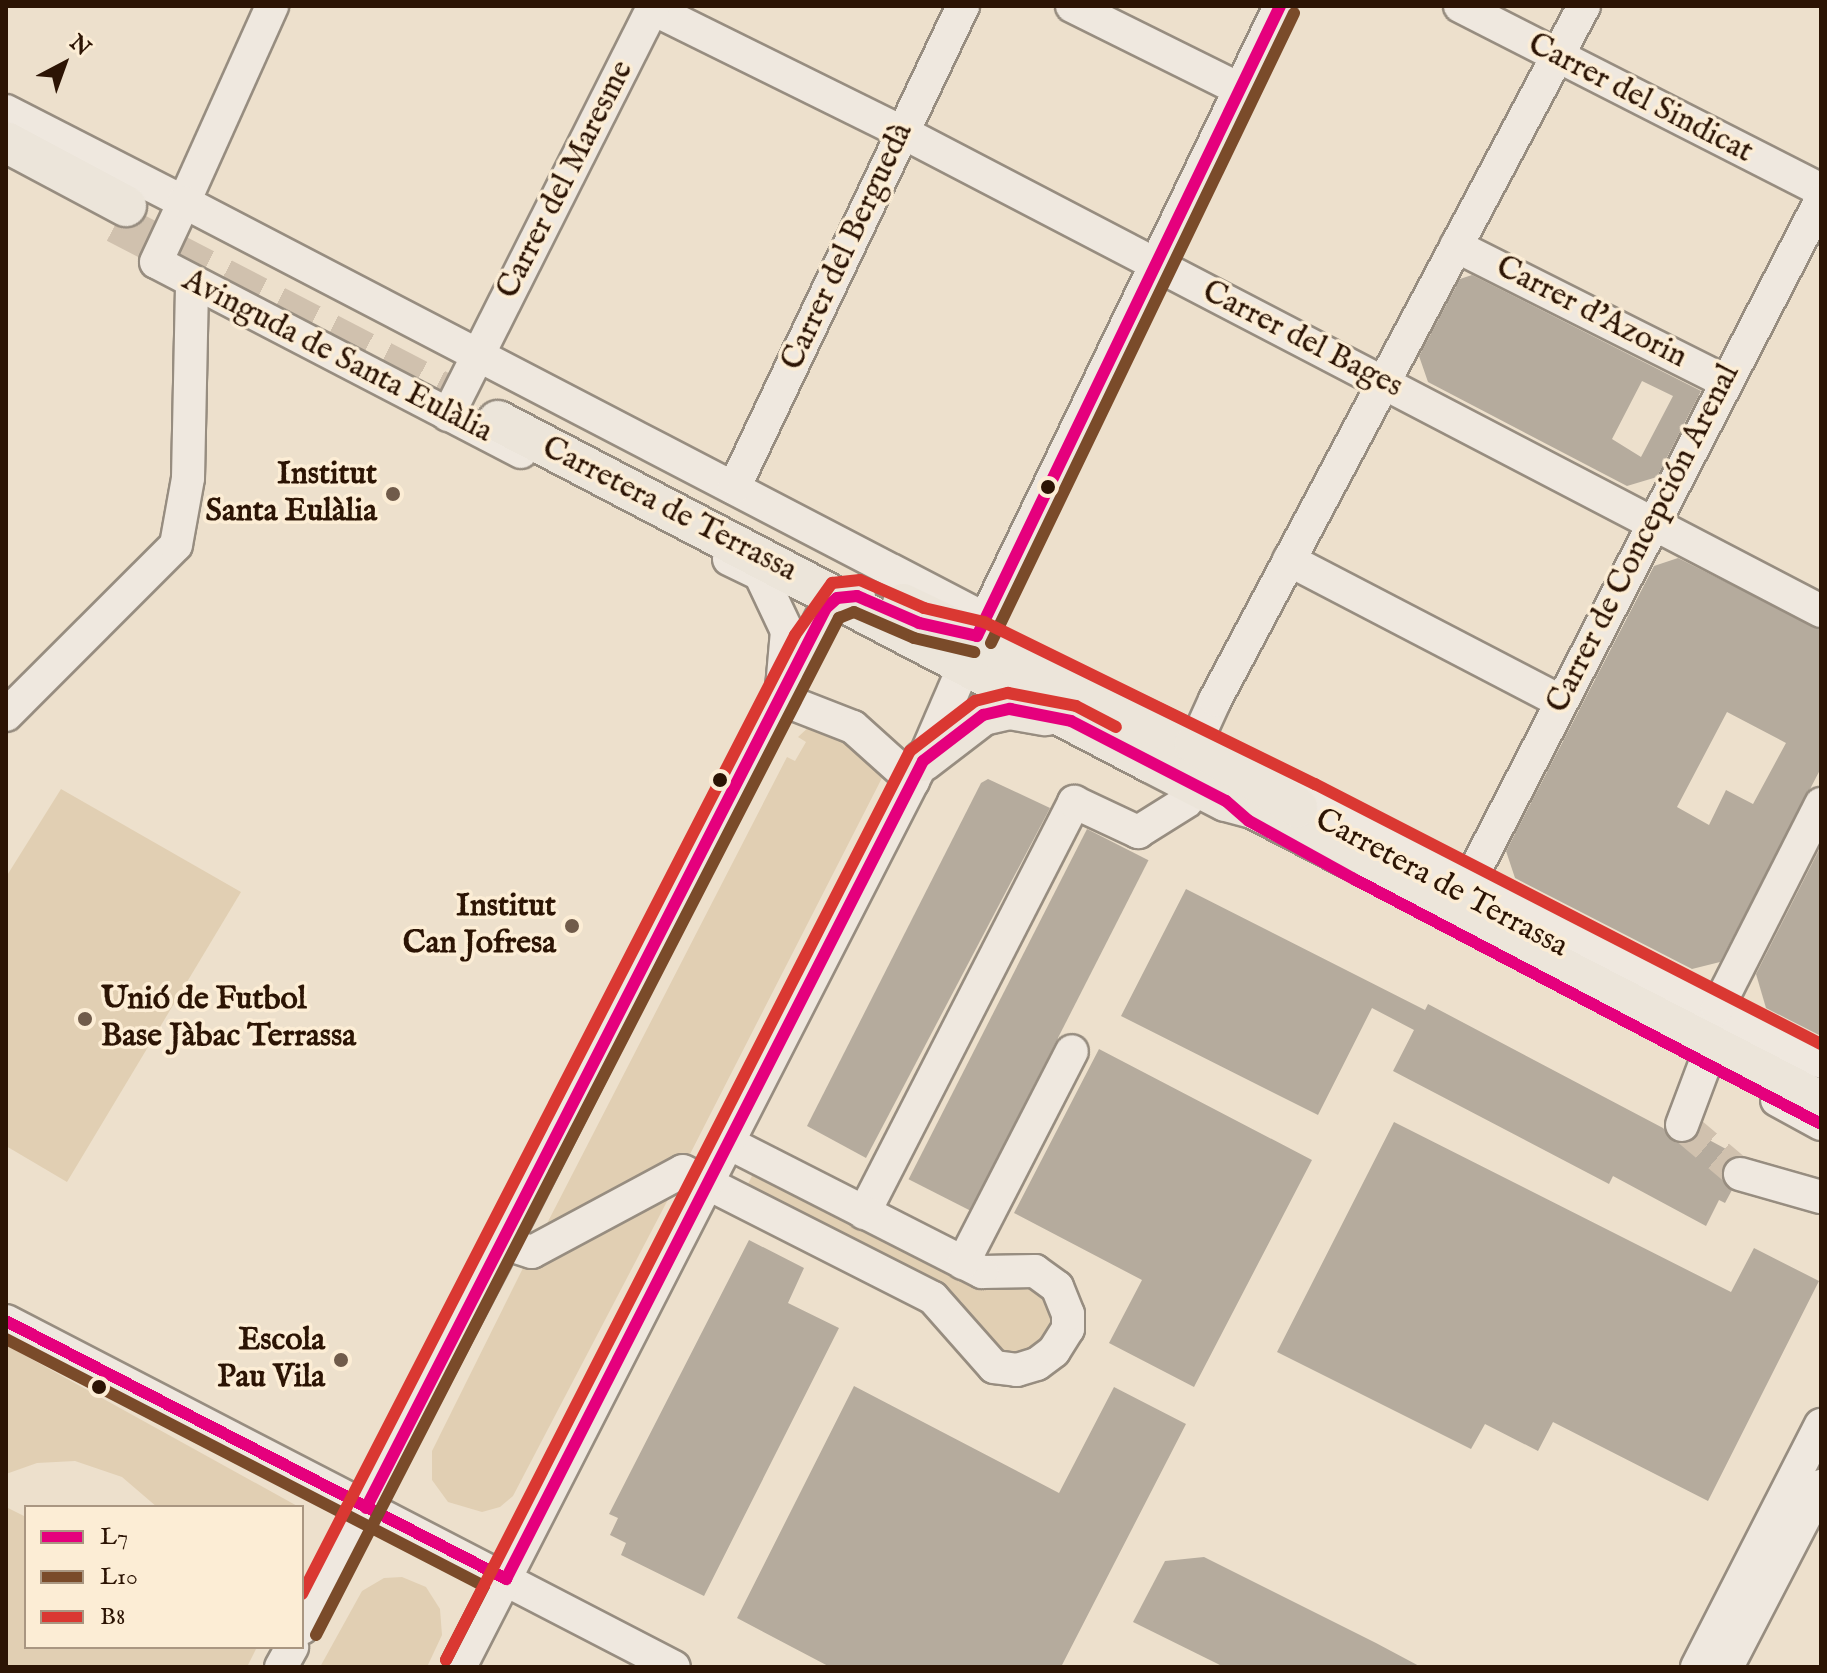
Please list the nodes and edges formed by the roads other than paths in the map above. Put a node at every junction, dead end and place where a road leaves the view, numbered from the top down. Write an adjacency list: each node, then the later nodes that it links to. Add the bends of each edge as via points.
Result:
1 (272, 6): 16 (street)
2 (963, 6): 11 (street, Carrer del Berguedà)
3 (1072, 6): 9 (street)
4 (1280, 6): 9 (street)
5 (1460, 6): 8 (street, Carrer del Sindicat)
6 (1584, 6): 8 (street)
7 (653, 8): 11 (street, Carrer del Bages); 20 (street, Carrer del Maresme)
8 (1556, 59): 14 (street, Carrer del Sindicat); 17 (street)
9 (1241, 90): 18 (street)
10 (6, 111): 16 (street, Avinguda de Santa Eulàlia)
11 (902, 132): 18 (street, Carrer del Bages); 24 (street, Carrer del Berguedà)
12 (6, 142): 13 (main road, via 121,214)
13 (6, 165)
14 (1821, 190)
15 (1821, 200): 22 (street, Carrer de Concepción Arenal)
16 (184, 202): 19 (street, Avinguda de Santa Eulàlia, via 156,262); 20 (street, Avinguda de Santa Eulàlia)
17 (1456, 246): 21 (street); 22 (street, Carrer d'Azorin)
18 (1158, 267): 21 (street, Carrer del Bages); 30 (street)
19 (192, 282): 23 (street, Avinguda de Santa Eulàlia); 34 (street, via 188,478 176,545)
20 (478, 353): 23 (street); 24 (street, Avinguda de Santa Eulàlia)
21 (1384, 380): 25 (street, Carrer del Bages); 27 (street)
22 (1726, 382): 25 (street, Carrer de Concepción Arenal)
23 (448, 415): 32 (street, Avinguda de Santa Eulàlia, via 760,574 787,631)
24 (734, 488): 30 (street, Avinguda de Santa Eulàlia)
25 (1655, 525): 29 (street, Carrer del Bages); 33 (street, Carrer de Concepción Arenal)
26 (765, 558): 28 (main road, Carretera de Terrassa); 30 (main road, Carretera de Terrassa, via 502,411); 31 (street, via 798,607)
27 (1289, 560): 33 (street); 36 (street)
28 (837, 598): 30 (main road, Carretera de Terrassa); 31 (street)
29 (1821, 611)
30 (965, 630): 35 (main road, Carretera de Terrassa); 36 (main road, Carretera de Terrassa); 37 (street)
31 (809, 642): 32 (street)
32 (781, 699): 37 (street, via 853,727); 55 (street)
33 (1560, 701): 41 (street, Carrer de Concepción Arenal)
34 (6, 715)
35 (1071, 721): 37 (main road, via 1010,709 983,715); 38 (main road, Carretera de Terrassa)
36 (1195, 744): 41 (street); 46 (main road, Carretera de Terrassa, via 1300,809)
37 (918, 771): 50 (street)
38 (1226, 801): 44 (street, via 1249,821 1354,879); 47 (main road, Carretera de Terrassa, via 1255,809)
39 (1186, 802): 54 (street, via 1138,832 1074,802)
40 (1821, 804): 42 (street)
41 (1470, 880): 42 (street)
42 (1717, 1009): 45 (street)
43 (1072, 1051): 56 (street)
44 (1706, 1061): 48 (street); 49 (street)
45 (1821, 1062)
46 (1821, 1082)
47 (1821, 1102)
48 (1821, 1124)
49 (1682, 1125)
50 (727, 1142): 52 (street); 54 (street)
51 (1740, 1174): 53 (street)
52 (707, 1183): 55 (street, via 683,1171 532,1252); 56 (street, via 933,1298 994,1367 1028,1368 1054,1351 1068,1329 1068,1314 1050,1280 1035,1271 982,1272); 61 (street)
53 (1821, 1197)
54 (864, 1213): 56 (street)
55 (504, 1243): 60 (street)
56 (963, 1263)
57 (6, 1321): 60 (street)
58 (1821, 1425): 67 (street)
59 (1821, 1486): 68 (street)
60 (366, 1508): 61 (street); 62 (street)
61 (506, 1579): 65 (street); 66 (street)
62 (304, 1624)
63 (291, 1649): 64 (street)
64 (281, 1667)
65 (460, 1667)
66 (674, 1667)
67 (1697, 1667)
68 (1727, 1667)

